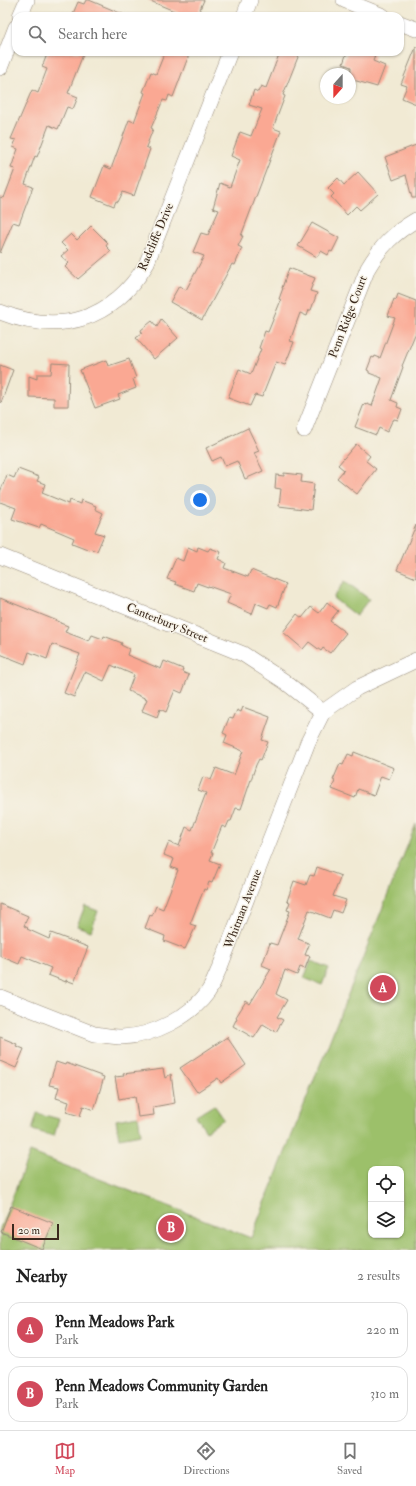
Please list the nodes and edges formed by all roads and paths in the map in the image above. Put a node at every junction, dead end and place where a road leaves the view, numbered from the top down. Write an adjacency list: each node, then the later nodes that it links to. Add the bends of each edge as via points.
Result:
1 (27, 0): 4 (street)
2 (250, 0): 5 (street)
3 (344, 0): 6 (street)
4 (22, 12)
5 (246, 12)
6 (373, 12)
7 (404, 24): 8 (street)
8 (416, 29)
9 (12, 37): 11 (street)
10 (228, 56): 13 (street, Radcliffe Drive, via 146,265 136,281 104,309 64,323 45,324)
11 (0, 68)
12 (416, 220): 14 (street, Penn Ridge Court, via 394,234 378,251 368,268)
13 (0, 312)
14 (304, 430)
15 (0, 556): 17 (street, Canterbury Street, via 243,654 284,681)
16 (416, 660): 17 (street, Whitman Avenue, via 357,688)
17 (323, 712): 18 (street, Whitman Avenue, via 308,742 220,967 208,992 191,1011 176,1021 140,1035 122,1037 94,1034)
18 (0, 997)

